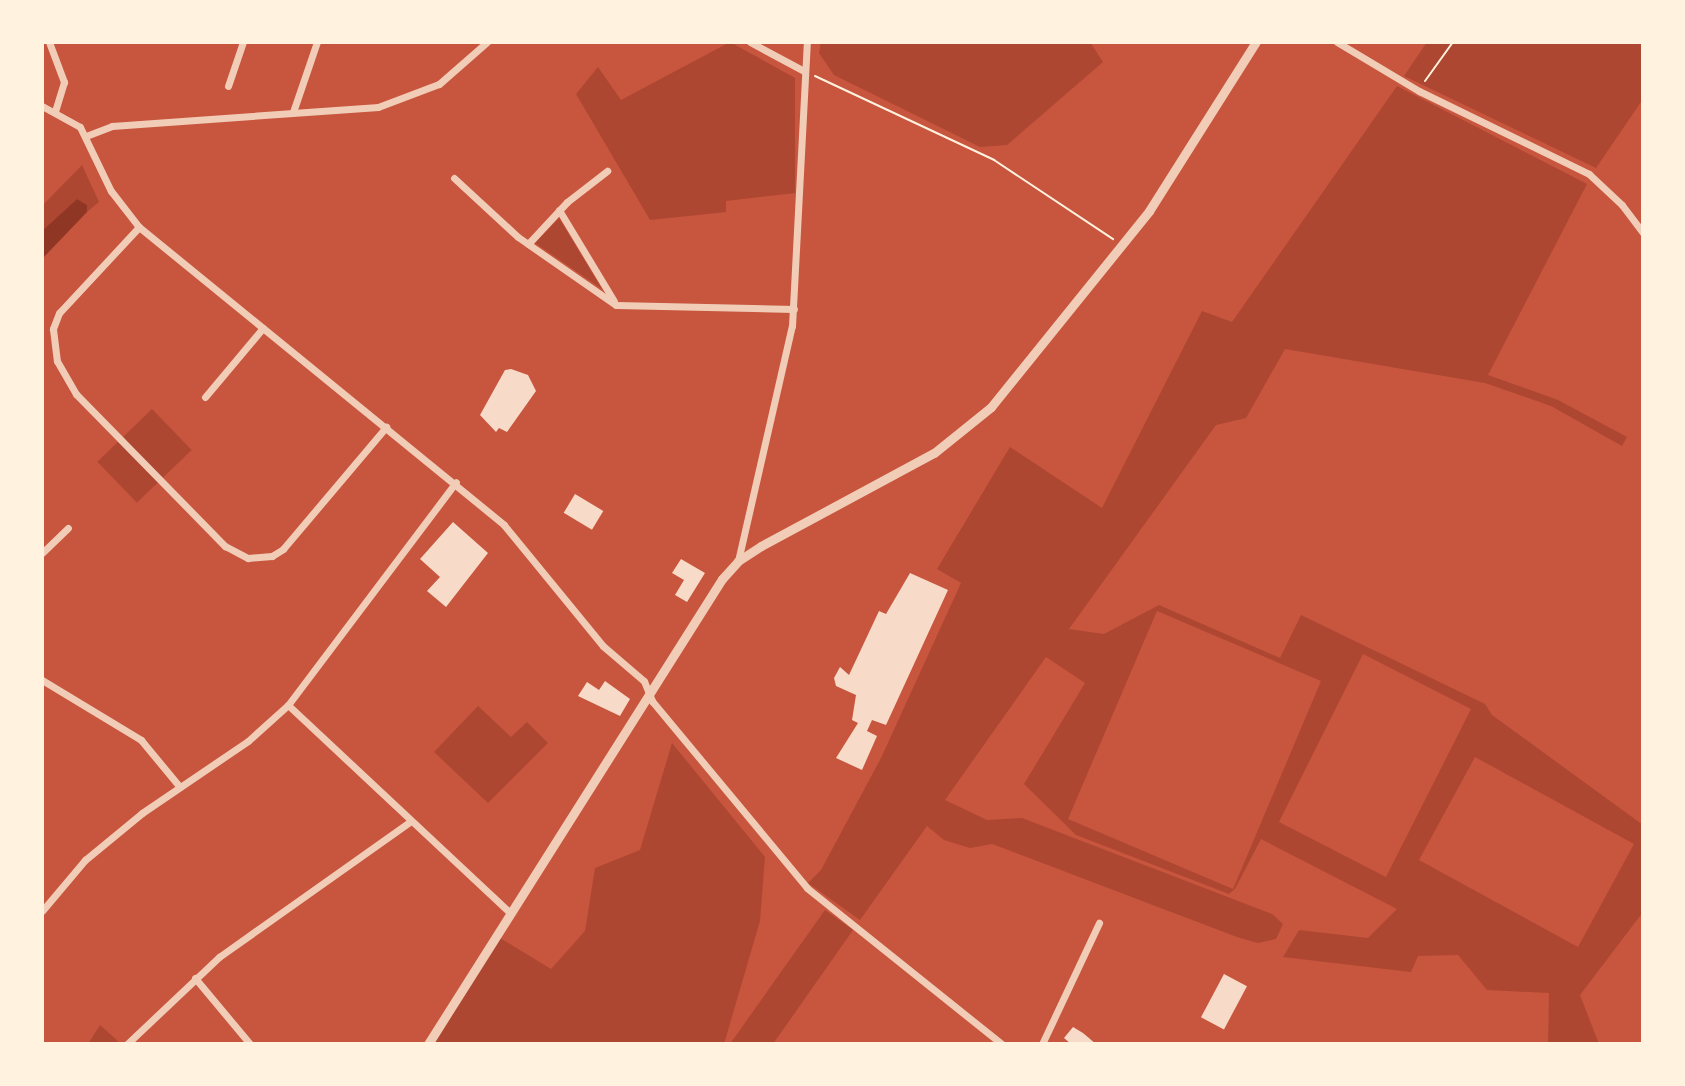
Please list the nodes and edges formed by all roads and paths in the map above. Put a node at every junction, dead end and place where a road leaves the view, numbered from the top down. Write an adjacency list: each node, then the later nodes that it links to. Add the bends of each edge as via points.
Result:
1 (49, 42): 14 (street, via 64,82)
2 (243, 42): 11 (street)
3 (317, 42): 15 (street)
4 (487, 42): 15 (street, via 439,84 402,101 378,107)
5 (750, 42): 10 (street)
6 (807, 42): 10 (street)
7 (1256, 42): 23 (street, via 1183,162)
8 (1337, 42): 12 (street)
9 (1453, 42): 12 (path)
10 (804, 71): 23 (path, via 993,160); 25 (street)
11 (228, 86)
12 (1419, 91): 21 (street, via 1588,174 1622,205)
13 (42, 106): 14 (street)
14 (55, 112): 16 (street, via 71,119)
15 (293, 112): 16 (street, via 112,127)
16 (86, 136): 20 (street, via 111,191)
17 (607, 171): 19 (street)
18 (454, 178): 22 (street)
19 (559, 210): 22 (street); 24 (street)
20 (139, 227): 26 (street); 28 (street, via 60,313 52,329 57,361 76,394 225,546 248,558 272,556 283,549)
21 (1643, 233)
22 (528, 244): 24 (street)
23 (1123, 246): 32 (street, via 1010,388 972,425 916,464)
24 (616, 304): 25 (street)
25 (794, 309): 32 (street)
26 (263, 328): 27 (street); 28 (street)
27 (205, 397)
28 (386, 427): 29 (street)
29 (456, 482): 34 (street, via 516,538 603,646 644,681); 35 (street)
30 (68, 528): 31 (street)
31 (42, 553)
32 (738, 561): 34 (street, via 707,598)
33 (42, 680): 36 (street, via 141,740)
34 (648, 692): 39 (street); 45 (street, via 782,862)
35 (288, 705): 36 (street, via 248,741); 37 (street)
36 (179, 786): 38 (street, via 85,860)
37 (411, 821): 39 (street); 41 (street)
38 (42, 911)
39 (510, 914): 44 (street)
40 (1099, 923): 46 (street)
41 (195, 978): 42 (street); 43 (street)
42 (127, 1044)
43 (250, 1044)
44 (428, 1044)
45 (1002, 1044)
46 (1042, 1044)

